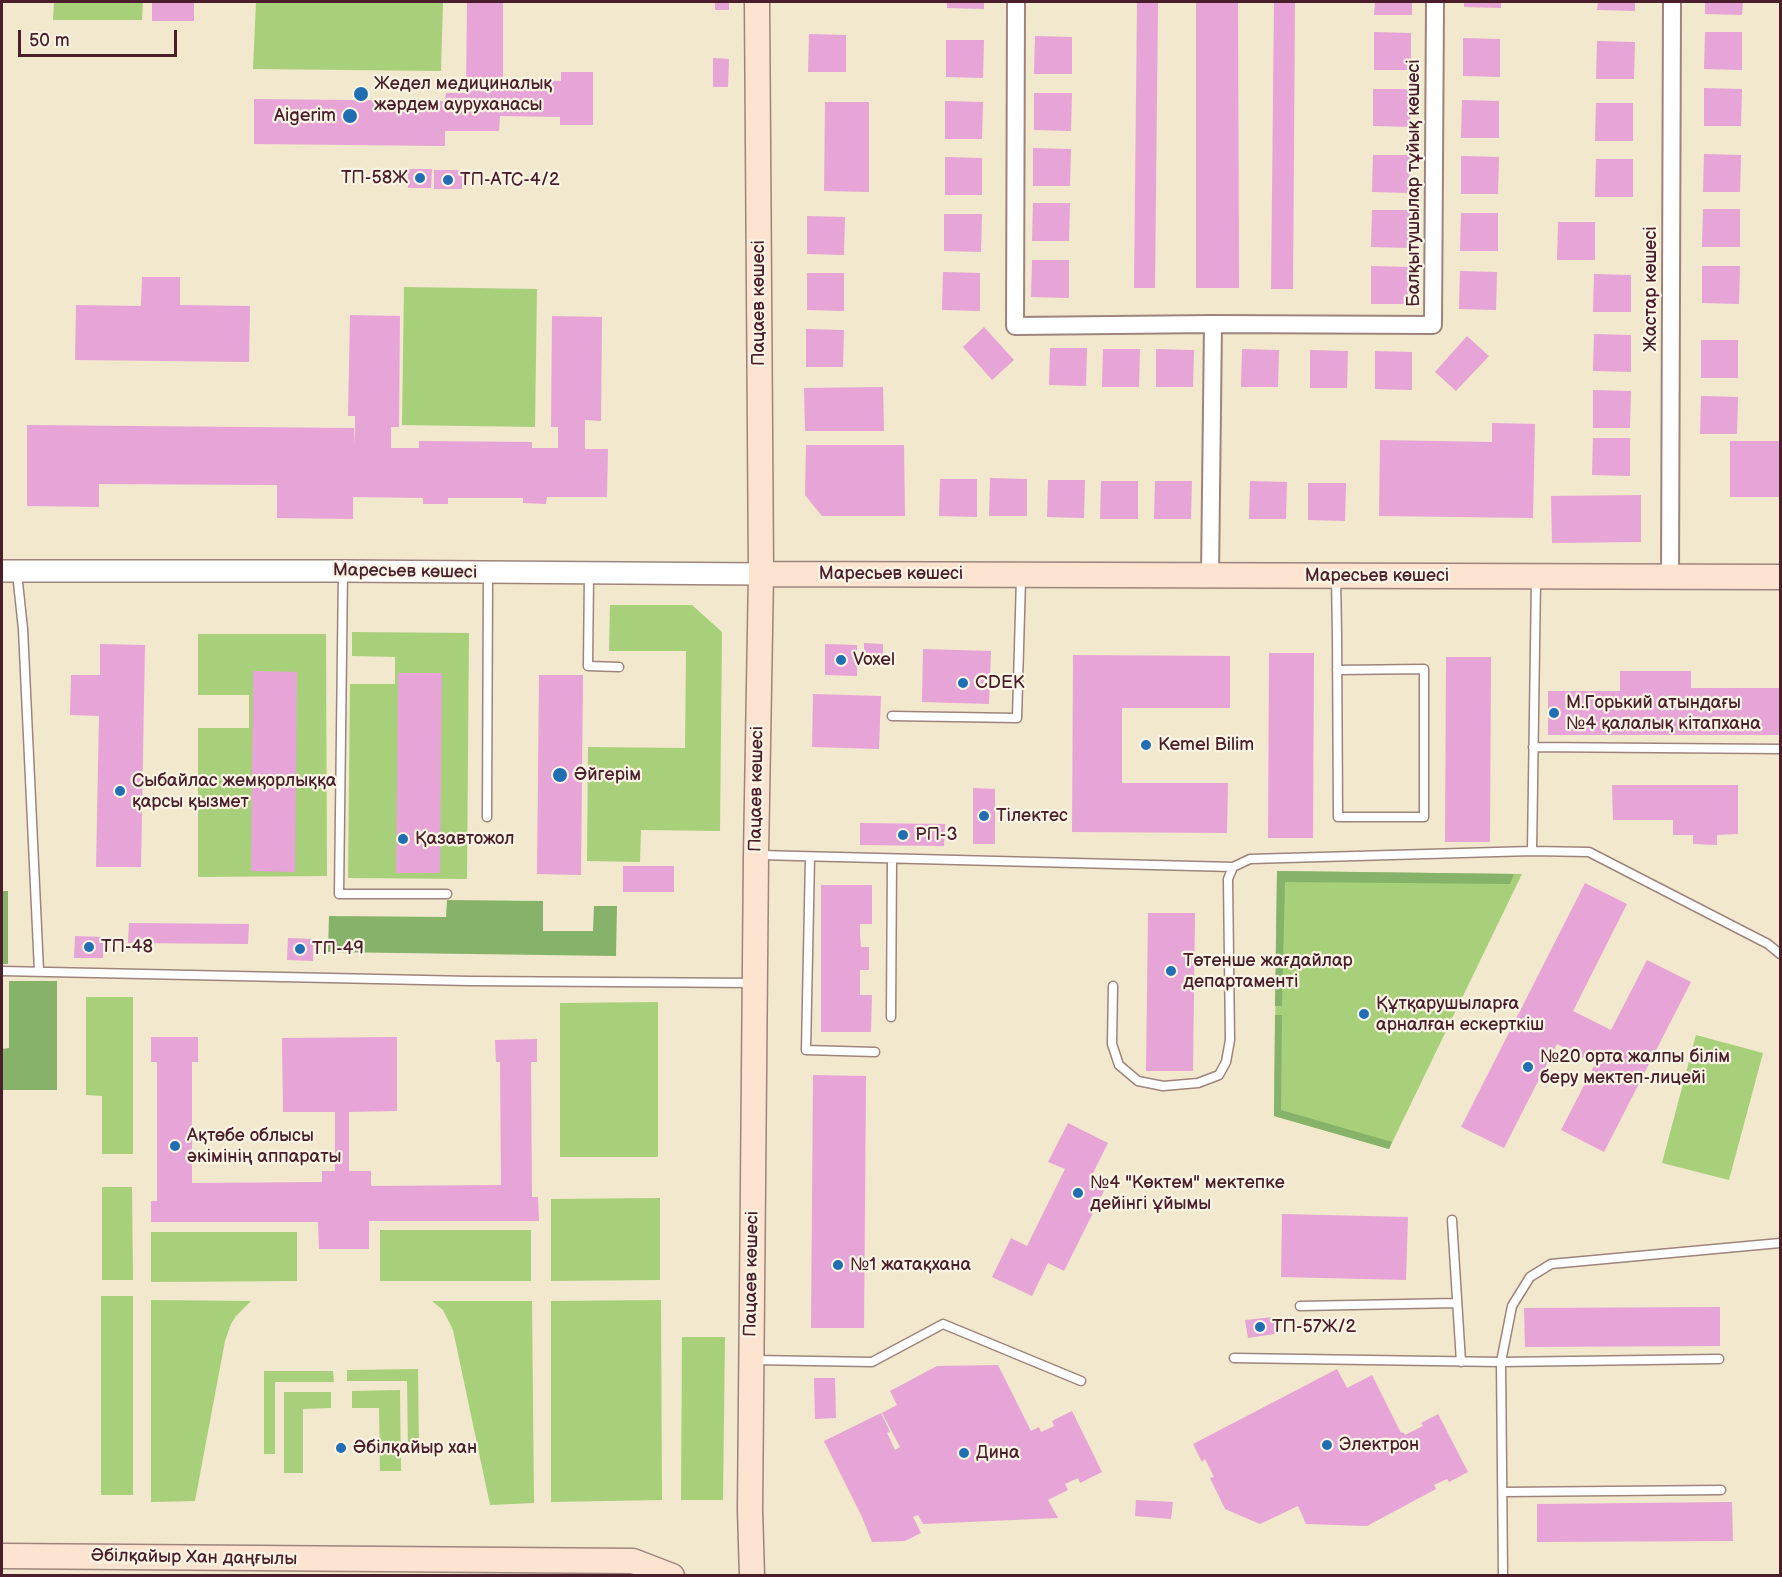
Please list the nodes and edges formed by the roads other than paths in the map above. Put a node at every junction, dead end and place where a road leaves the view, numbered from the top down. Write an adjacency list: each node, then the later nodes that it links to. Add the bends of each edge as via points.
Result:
1 (757, 2): 10 (main road, Пацаев көшесі)
2 (1016, 2): 5 (street, Балқытушылар тұйық көшесі, via 1015,326)
3 (1435, 2): 5 (street, Балқытушылар тұйық көшесі, via 1432,326)
4 (1672, 2): 15 (street, Жастар көшесі)
5 (1213, 324): 12 (street)
6 (9, 571): 7 (street, Маресьев көшесі); 31 (lane, via 23,629)
7 (343, 571): 8 (street, Маресьев көшесі); 28 (lane, via 339,894)
8 (488, 572): 9 (street, Маресьев көшесі); 22 (lane)
9 (589, 573): 10 (street, Маресьев көшесі); 17 (lane, via 588,666)
10 (761, 574): 11 (main road, Маресьев көшесі); 24 (main road, Пацаев көшесі)
11 (1021, 575): 12 (main road, Маресьев көшесі); 19 (lane, via 1017,718)
12 (1210, 576): 13 (main road, Маресьев көшесі)
13 (1336, 576): 14 (main road, Маресьев көшесі); 18 (lane)
14 (1536, 577): 15 (main road, Маресьев көшесі); 20 (lane)
15 (1670, 577): 16 (main road, Маресьев көшесі)
16 (1780, 577)
17 (619, 667)
18 (1337, 670): 18 (lane, via 1338,817 1424,817 1424,669)
19 (892, 716)
20 (1533, 747): 21 (lane); 23 (lane)
21 (1780, 749)
22 (487, 817)
23 (1532, 851): 27 (lane, via 1250,859); 29 (lane, via 1589,852 1768,944)
24 (756, 855): 25 (lane); 32 (main road, Пацаев көшесі)
25 (810, 857): 26 (lane); 35 (lane, via 806,1050)
26 (892, 859): 27 (lane); 34 (lane)
27 (1233, 867): 33 (lane, via 1227,901 1230,1040 1219,1075 1198,1083 1163,1086 1138,1081 1119,1065 1112,1044)
28 (447, 894)
29 (1780, 954)
30 (2, 971): 31 (lane)
31 (39, 971): 32 (lane)
32 (754, 983): 42 (main road, Пацаев көшесі)
33 (1113, 986)
34 (891, 1017)
35 (875, 1052)
36 (1452, 1220): 38 (lane)
37 (1780, 1243): 44 (lane, via 1551,1264 1530,1277 1512,1306)
38 (1457, 1303): 39 (lane); 43 (lane)
39 (1300, 1306)
40 (1234, 1358): 43 (lane)
41 (1719, 1359): 44 (lane)
42 (751, 1360): 45 (lane, via 872,1362 943,1324); 52 (main road, Пацаев көшесі)
43 (1461, 1362): 44 (lane)
44 (1501, 1362): 47 (lane)
45 (1081, 1381)
46 (1720, 1490): 47 (lane)
47 (1503, 1492): 53 (lane)
48 (7, 1563): 49 (main road, Әбілқайыр Хан даңғылы, via 73,1556)
49 (168, 1567): 50 (main road, Әбілқайыр Хан даңғылы)
50 (512, 1569): 51 (main road, Әбілқайыр Хан даңғылы, via 633,1562)
51 (672, 1575)
52 (752, 1575)
53 (1503, 1575)

